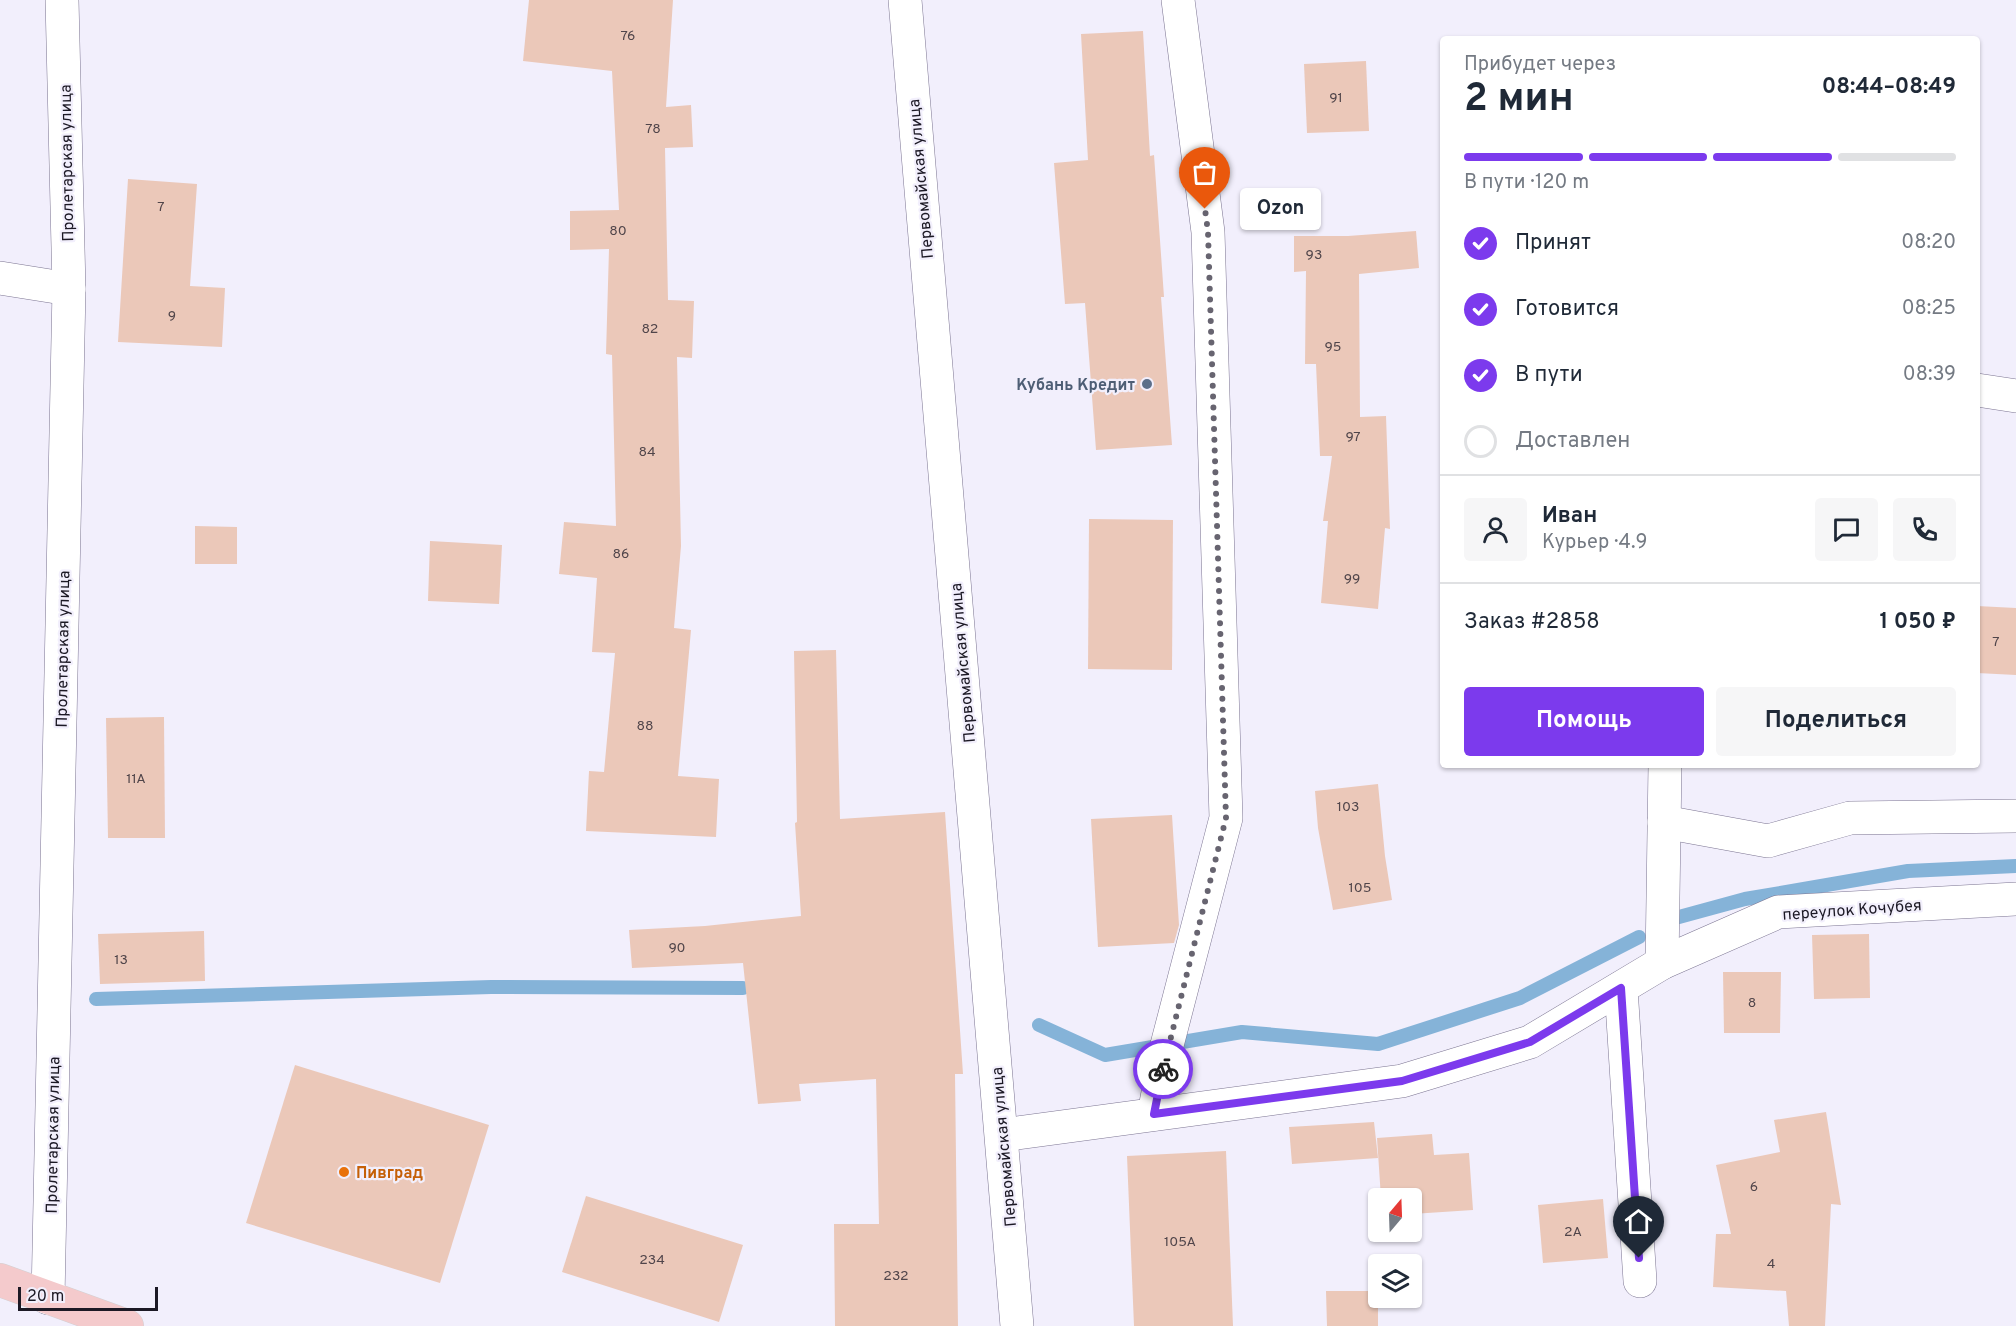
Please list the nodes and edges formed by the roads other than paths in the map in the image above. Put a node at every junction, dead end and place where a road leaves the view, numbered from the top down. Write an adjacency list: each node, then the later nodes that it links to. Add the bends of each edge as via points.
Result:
1 (62, 0): 5 (street, Пролетарская улица)
2 (905, 0): 15 (street, Первомайская улица)
3 (1178, 0): 14 (street, via 1208,232 1226,818 1167,1046)
4 (0, 278): 5 (street)
5 (69, 289): 18 (street, Пролетарская улица)
6 (1980, 390): 7 (street)
7 (2016, 396)
8 (1665, 768): 10 (street)
9 (2016, 816): 10 (street, via 1850,818 1768,841)
10 (1664, 822): 12 (street)
11 (2016, 899): 12 (street, переулок Кочубея, via 1778,912)
12 (1662, 963): 13 (street, переулок Кочубея)
13 (1621, 988): 14 (street, переулок Кочубея, via 1530,1042 1402,1081); 17 (street)
14 (1154, 1114): 15 (street, переулок Кочубея)
15 (1002, 1135): 20 (street, Первомайская улица)
16 (0, 1280): 18 (highway)
17 (1640, 1281)
18 (48, 1298): 19 (highway)
19 (127, 1326)
20 (1017, 1326)

